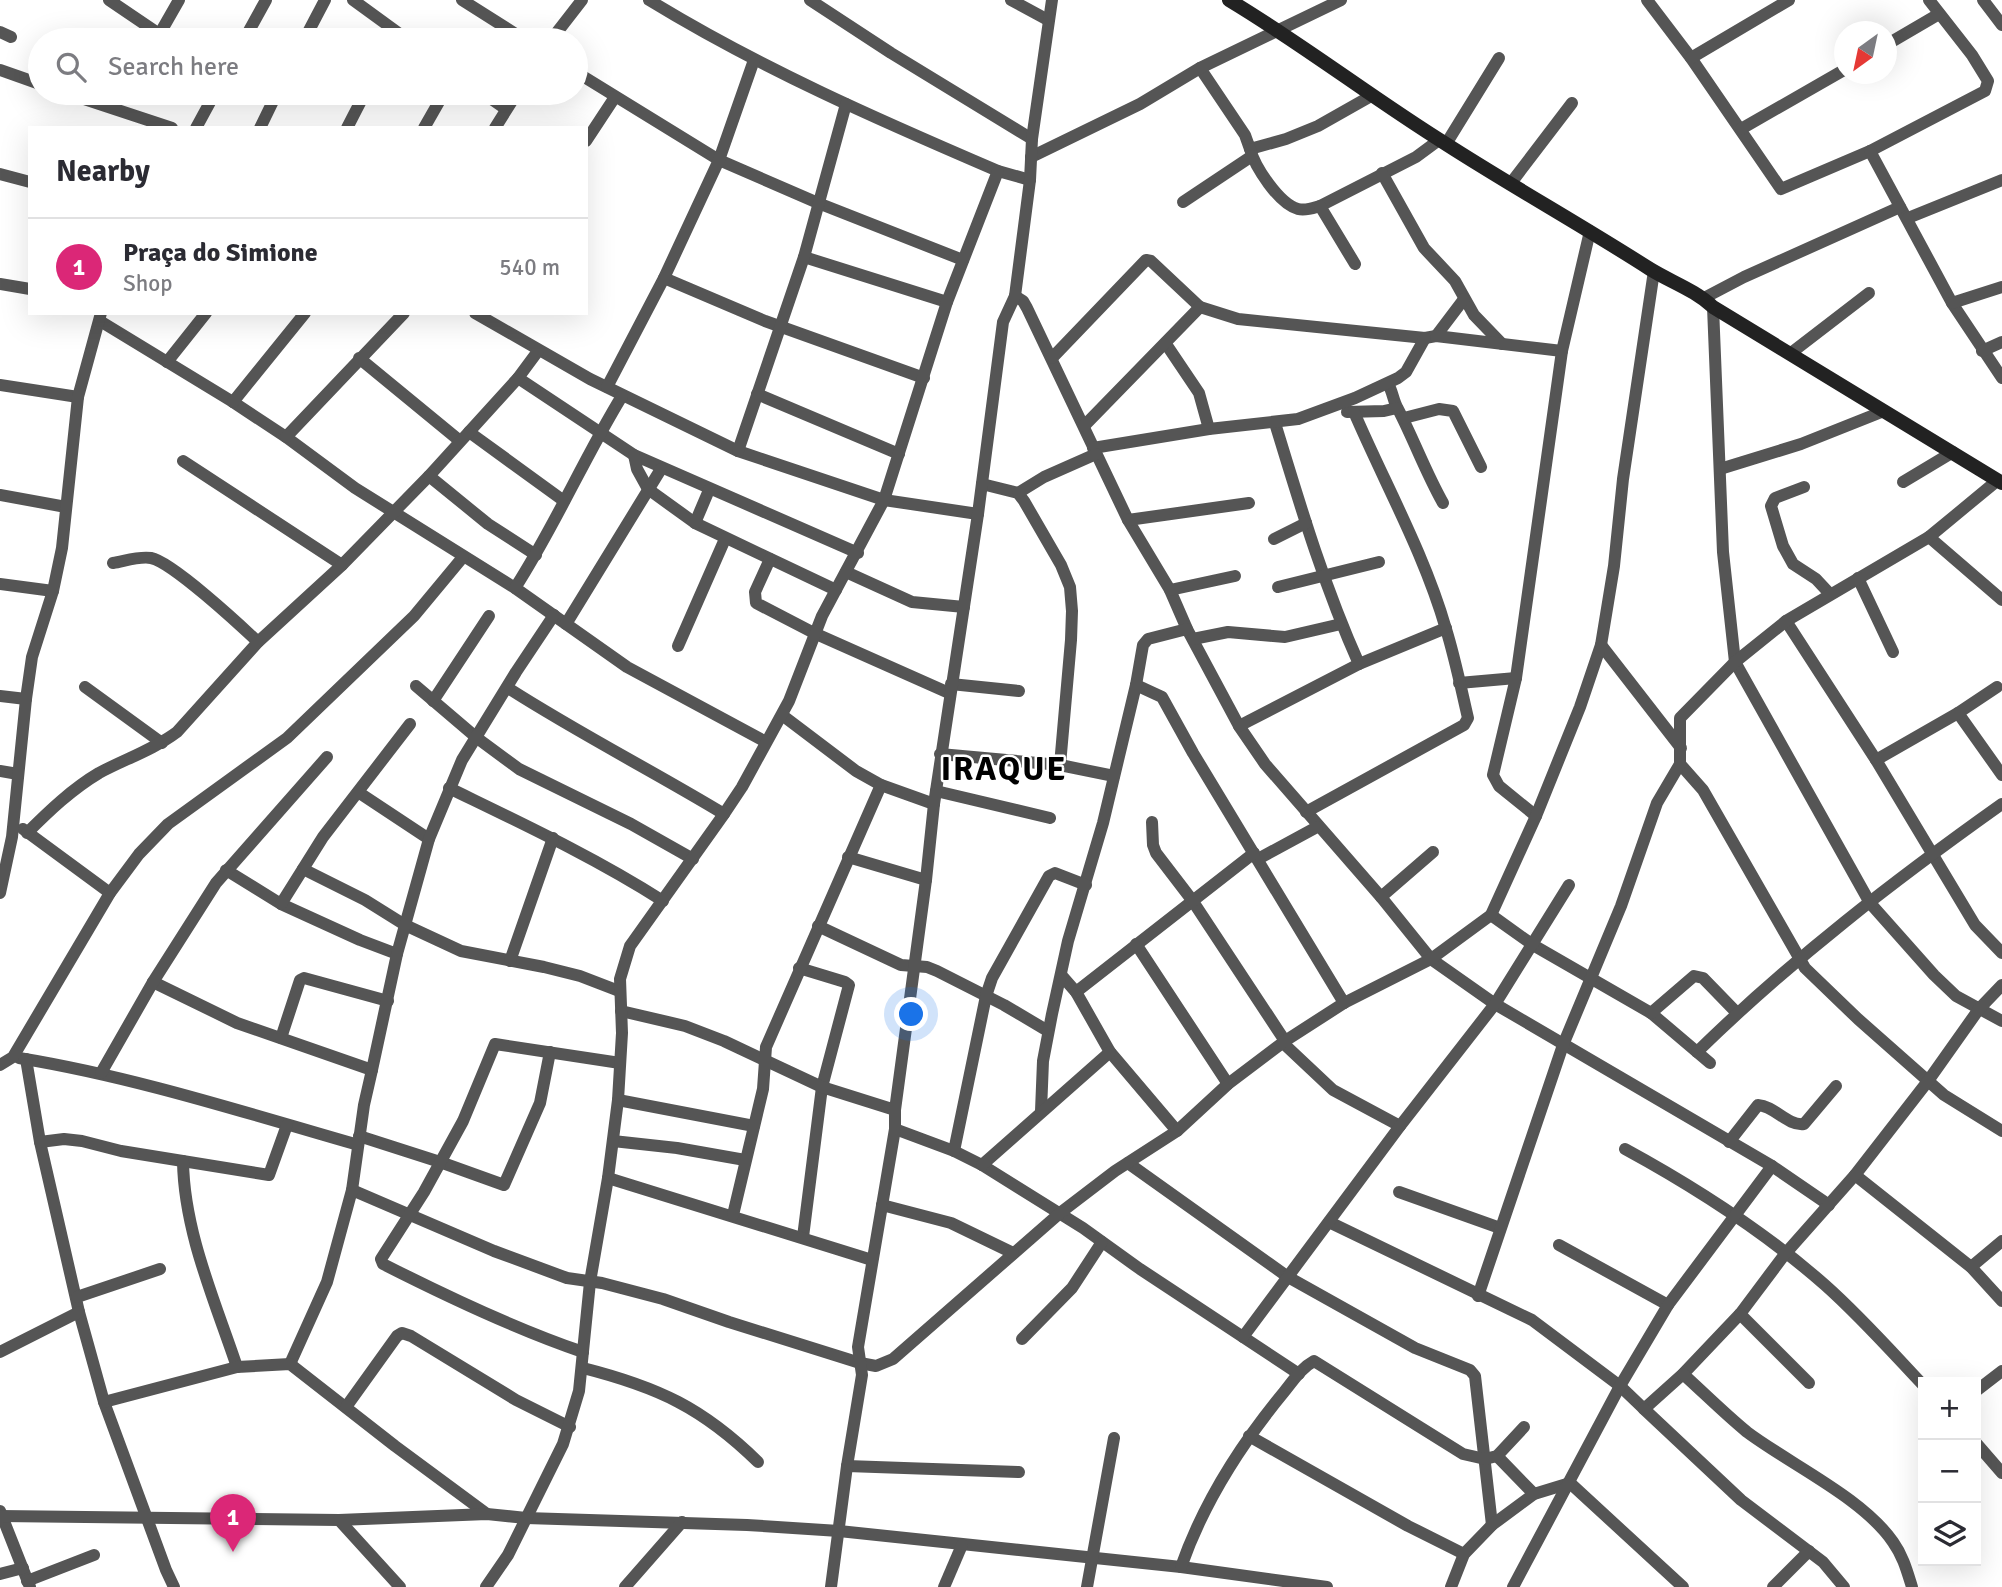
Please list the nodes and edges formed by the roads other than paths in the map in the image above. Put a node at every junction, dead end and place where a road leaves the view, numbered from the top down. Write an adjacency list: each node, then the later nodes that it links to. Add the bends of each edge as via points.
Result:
1 (109, 0): 21 (street)
2 (179, 0): 22 (street)
3 (266, 0): 23 (street)
4 (325, 0): 24 (street)
5 (353, 0): 25 (street)
6 (462, 0): 26 (street)
7 (582, 0): 27 (street)
8 (649, 0): 32 (street)
9 (810, 0): 58 (street)
10 (1011, 0): 19 (street)
11 (1052, 0): 19 (street)
12 (1229, 0): 28 (street)
13 (1341, 0): 28 (street)
14 (1648, 0): 31 (street)
15 (1789, 0): 31 (street)
16 (1929, 0): 18 (street)
17 (1983, 0): 20 (street)
18 (1939, 14): 29 (street); 60 (street, via 1972,55 1987,87)
19 (1048, 20): 58 (street)
20 (2002, 25)
21 (150, 28)
22 (168, 28)
23 (251, 28)
24 (310, 28)
25 (385, 28)
26 (506, 28)
27 (560, 28)
28 (1278, 30): 33 (street); 38 (street)
29 (1897, 39)
30 (1499, 58): 59 (street)
31 (1691, 58): 56 (street)
32 (754, 60): 41 (street); 63 (street)
33 (1200, 68): 61 (street); 62 (street, via 1140,104)
34 (0, 70): 36 (street)
35 (1834, 76): 56 (street)
36 (28, 80)
37 (588, 80): 39 (street)
38 (1371, 96): 59 (street); 61 (street, via 1318,126)
39 (615, 97): 57 (street); 63 (street)
40 (1572, 103): 70 (street)
41 (846, 104): 64 (street); 72 (street)
42 (102, 105): 50 (street)
43 (208, 105): 51 (street)
44 (271, 105): 52 (street)
45 (358, 105): 53 (street)
46 (437, 105): 54 (street)
47 (501, 105): 49 (street)
48 (508, 105): 49 (street)
49 (506, 108): 55 (street)
50 (166, 126)
51 (197, 126)
52 (261, 126)
53 (347, 126)
54 (425, 126)
55 (496, 126)
56 (1741, 129): 60 (street, via 1781,190)
57 (588, 138)
58 (1032, 139): 62 (street)
59 (1442, 142): 65 (street); 70 (street)
60 (1870, 151): 74 (street)
61 (1251, 152): 71 (street); 73 (street, via 1265,178 1292,206 1305,210)
62 (1031, 156): 67 (street)
63 (719, 160): 72 (street); 81 (street)
64 (998, 171): 67 (street); 78 (street)
65 (1382, 173): 73 (street); 87 (street, via 1424,248 1455,281)
66 (0, 174): 69 (street)
67 (1030, 180): 86 (street)
68 (2002, 180): 75 (street)
69 (28, 181)
70 (1511, 183): 76 (street)
71 (1183, 202)
72 (818, 203): 77 (street); 78 (street)
73 (1320, 206): 79 (street)
74 (1900, 207): 75 (street); 89 (street)
75 (1908, 218): 90 (street)
76 (1590, 231): 80 (street); 103 (street)
77 (804, 257): 88 (street); 97 (street)
78 (963, 260): 88 (street)
79 (1355, 264)
80 (1654, 271): 89 (street); 189 (street)
81 (664, 278): 97 (street); 114 (street)
82 (0, 285): 84 (street)
83 (2002, 287): 90 (street)
84 (28, 289)
85 (1870, 293): 105 (street)
86 (1015, 296): 107 (street, via 1027,308); 141 (street, via 1003,322)
87 (1464, 299): 98 (street); 101 (street)
88 (947, 302): 110 (street)
89 (1708, 303): 105 (street); 137 (street)
90 (1952, 303): 104 (street)
91 (1200, 307): 98 (street, via 1238,319); 100 (street); 107 (street, via 1146,260)
92 (204, 315): 108 (street)
93 (303, 315): 118 (street)
94 (402, 315): 106 (street)
95 (100, 317): 108 (street); 117 (street)
96 (490, 317): 102 (street)
97 (781, 326): 110 (street); 115 (street)
98 (1431, 337): 101 (street); 113 (street, via 1406,372)
99 (2002, 342): 104 (street)
100 (1166, 344): 124 (street); 125 (street, via 1199,393)
101 (1502, 344): 103 (street)
102 (538, 351): 109 (street); 114 (street)
103 (1562, 351): 194 (street)
104 (1982, 351): 111 (street)
105 (1791, 353): 120 (street)
106 (359, 358): 127 (street); 128 (street)
107 (1052, 358): 124 (street)
108 (167, 362): 118 (street)
109 (518, 378): 126 (street); 128 (street)
110 (924, 378): 132 (street)
111 (2002, 378)
112 (0, 384): 117 (street)
113 (1388, 384): 119 (street); 122 (street)
114 (607, 387): 116 (street)
115 (757, 394): 129 (street); 132 (street)
116 (622, 396): 126 (street); 129 (street)
117 (78, 397): 151 (street)
118 (233, 402): 127 (street)
119 (1325, 411): 121 (street); 123 (street)
120 (1884, 411): 131 (street); 137 (street)
121 (1354, 412): 122 (street); 185 (street, via 1402,513)
122 (1401, 413): 135 (street, via 1453,411); 150 (street)
123 (1275, 424): 125 (street); 156 (street)
124 (1084, 426): 130 (street)
125 (1209, 429): 130 (street)
126 (600, 433): 133 (street); 147 (street)
127 (286, 437): 152 (street)
128 (465, 437): 138 (street); 147 (street)
129 (738, 451): 148 (street)
130 (1094, 451): 145 (street); 154 (street)
131 (1953, 452): 139 (street); 140 (street)
132 (899, 454): 148 (street)
133 (634, 455): 136 (street); 143 (street)
134 (183, 461): 166 (street)
135 (1480, 467)
136 (661, 469): 143 (street); 144 (street)
137 (1720, 470): 192 (street)
138 (429, 476): 152 (street); 161 (street, via 488,524)
139 (1903, 482)
140 (2000, 482): 157 (street)
141 (982, 484): 145 (street); 153 (street)
142 (1804, 487): 177 (street, via 1775,498 1772,514 1793,564)
143 (648, 489): 155 (street); 183 (street)
144 (709, 490): 155 (street); 160 (street)
145 (1018, 493): 218 (street, via 1070,587 1071,640)
146 (0, 495): 151 (street)
147 (564, 500): 161 (street)
148 (884, 500): 153 (street); 160 (street)
149 (1249, 503): 154 (street)
150 (1443, 503)
151 (66, 507): 176 (street)
152 (393, 513): 162 (street); 166 (street)
153 (978, 514): 179 (street)
154 (1128, 520): 175 (street)
155 (695, 523): 158 (street)
156 (1306, 523): 159 (street); 169 (street)
157 (1929, 537): 170 (street); 178 (street)
158 (725, 539): 163 (street); 190 (street)
159 (1274, 540)
160 (858, 553): 167 (street)
161 (536, 555): 173 (street)
162 (463, 557): 173 (street); 249 (street, via 414,616 349,680 287,738 168,824)
163 (770, 559): 174 (street); 186 (street, via 754,601)
164 (1379, 562): 169 (street)
165 (113, 563): 188 (street, via 152,558 166,565)
166 (342, 565): 188 (street)
167 (846, 572): 174 (street); 179 (street, via 912,602)
168 (1235, 576): 175 (street)
169 (1324, 576): 172 (street); 184 (street)
170 (1858, 578): 177 (street); 191 (street)
171 (0, 584): 176 (street)
172 (1278, 587)
173 (515, 588): 180 (street)
174 (836, 590): 186 (street)
175 (1170, 590): 187 (street)
176 (53, 591): 204 (street)
177 (1830, 594): 182 (street)
178 (2002, 600)
179 (964, 607): 201 (street)
180 (554, 615): 183 (street); 200 (street)
181 (489, 616): 205 (street)
182 (1786, 621): 192 (street); 216 (street)
183 (566, 624): 211 (street, via 627,667)
184 (1342, 624): 187 (street, via 1285,637); 193 (street)
185 (1446, 628): 193 (street); 195 (street)
186 (814, 634): 201 (street); 207 (street)
187 (1190, 634): 196 (street, via 1145,642); 209 (street)
188 (258, 642): 212 (street)
189 (1601, 645): 213 (street); 230 (street)
190 (678, 646)
191 (1893, 652)
192 (1735, 662): 213 (street, via 1680,718); 254 (street)
193 (1359, 664): 209 (street)
194 (1516, 678): 195 (street); 230 (street, via 1493,775 1499,786)
195 (1459, 683): 228 (street, via 1468,718 1464,726)
196 (1136, 685): 222 (street); 241 (street, via 1163,697)
197 (416, 686): 205 (street)
198 (85, 687): 212 (street)
199 (1997, 687): 206 (street)
200 (508, 688): 210 (street); 229 (street)
201 (950, 689): 202 (street); 214 (street)
202 (1019, 691)
203 (0, 696): 204 (street)
204 (26, 699): 220 (street)
205 (433, 701): 210 (street)
206 (1958, 713): 216 (street); 221 (street)
207 (782, 715): 211 (street); 223 (street)
208 (410, 723): 225 (street)
209 (1239, 726): 228 (street)
210 (477, 738): 224 (street); 243 (street, via 519,769)
211 (766, 742): 229 (street)
212 (162, 743): 235 (street, via 100,773)
213 (1681, 748): 217 (street)
214 (940, 754): 218 (street); 226 (street)
215 (327, 757): 245 (street)
216 (1876, 760): 240 (street)
217 (1680, 764): 263 (street, via 1703,790); 269 (street, via 1657,803)
218 (1060, 765): 222 (street)
219 (0, 771): 220 (street)
220 (18, 774): 232 (street)
221 (2002, 775)
222 (1114, 776): 247 (street)
223 (880, 785): 226 (street); 242 (street)
224 (449, 788): 237 (street); 238 (street)
225 (358, 792): 238 (street); 244 (street)
226 (935, 797): 231 (street); 246 (street)
227 (2002, 804): 240 (street)
228 (1306, 812): 234 (street)
229 (724, 814): 243 (street)
230 (1536, 816): 256 (street)
231 (1050, 818)
232 (13, 822): 235 (street); 236 (street)
233 (1152, 822): 252 (street, via 1153,848)
234 (1317, 827): 241 (street); 251 (street)
235 (27, 833): 249 (street)
236 (6, 837): 250 (street)
237 (553, 838): 253 (street); 265 (street)
238 (429, 839): 257 (street)
239 (1433, 852): 251 (street)
240 (1933, 853): 254 (street); 261 (street, via 1975,925)
241 (1256, 856): 252 (street); 276 (street)
242 (848, 857): 246 (street); 258 (street)
243 (693, 859): 253 (street)
244 (303, 869): 255 (street); 257 (street)
245 (226, 870): 255 (street); 270 (street)
246 (926, 880): 266 (street)
247 (1086, 885): 268 (street); 274 (street, via 1055,873 1049,876)
248 (1569, 885): 260 (street)
249 (110, 893): 290 (street)
250 (0, 894)
251 (1381, 897): 264 (street)
252 (1192, 900): 259 (street); 285 (street)
253 (663, 901): 272 (street, via 630,946)
254 (1870, 903): 263 (street); 278 (street, via 1934,975)
255 (281, 904): 262 (street)
256 (1491, 915): 260 (street); 264 (street)
257 (405, 925): 262 (street); 265 (street, via 461,951)
258 (818, 926): 266 (street, via 901,965); 267 (street)
259 (1136, 944): 273 (street); 298 (street)
260 (1533, 945): 269 (street); 277 (street)
261 (2002, 953)
262 (397, 954): 275 (street)
263 (1799, 958): 281 (street); 297 (street, via 1821,985)
264 (1431, 959): 276 (street); 277 (street)
265 (510, 961): 272 (street, via 568,973)
266 (914, 966): 274 (street, via 927,967); 302 (street)
267 (799, 968): 291 (street, via 766,1047); 300 (street, via 849,985)
268 (1062, 976): 273 (street); 283 (street)
269 (1592, 979): 280 (street); 286 (street)
270 (153, 982): 284 (street, via 237,1024); 296 (street)
271 (2002, 985): 278 (street)
272 (619, 991): 279 (street)
273 (1076, 992): 288 (street)
274 (986, 996): 283 (street); 315 (street)
275 (388, 1001): 284 (street, via 304,978); 295 (street)
276 (1344, 1003): 285 (street)
277 (1495, 1004): 286 (street); 306 (street)
278 (1979, 1009): 282 (street); 297 (street)
279 (621, 1011): 291 (street, via 685,1026); 292 (street)
280 (1651, 1013): 281 (street, via 1694,976 1703,978); 289 (street)
281 (1737, 1013): 289 (street)
282 (2002, 1021)
283 (1048, 1031): 303 (street)
284 (281, 1038): 295 (street)
285 (1284, 1042): 298 (street); 306 (street, via 1334,1090)
286 (1563, 1045): 313 (street); 333 (street)
287 (550, 1052): 292 (street); 318 (street, via 495,1044 463,1121); 318 (street, via 540,1103 506,1184)
288 (1110, 1052): 303 (street); 308 (street)
289 (1697, 1052): 293 (street)
290 (19, 1058): 294 (street); 296 (street); 312 (street)
291 (766, 1060): 300 (street); 305 (street)
292 (620, 1063): 301 (street)
293 (1710, 1063)
294 (0, 1065)
295 (372, 1070): 311 (street)
296 (101, 1073): 304 (street)
297 (1928, 1081): 309 (street); 322 (street)
298 (1228, 1084): 308 (street)
299 (1836, 1086): 313 (street, via 1804,1124 1797,1125 1758,1105)
300 (822, 1087): 302 (street); 334 (street)
301 (618, 1100): 305 (street); 310 (street)
302 (895, 1110): 307 (street)
303 (1041, 1111): 320 (street)
304 (287, 1125): 311 (street); 317 (street, via 269,1175)
305 (754, 1126): 316 (street)
306 (1400, 1126): 332 (street)
307 (895, 1129): 315 (street); 326 (street)
308 (1177, 1131): 319 (street)
309 (2002, 1131)
310 (613, 1140): 316 (street); 323 (street)
311 (359, 1141): 318 (street); 324 (street)
312 (40, 1142): 317 (street, via 82,1141); 346 (street)
313 (1730, 1142): 321 (street)
314 (1625, 1149): 331 (street)
315 (954, 1151): 320 (street)
316 (745, 1160): 330 (street)
317 (183, 1161): 357 (street, via 196,1241)
318 (440, 1162): 329 (street)
319 (1128, 1163): 328 (street); 343 (street)
320 (982, 1165): 328 (street)
321 (1772, 1166): 327 (street); 331 (street)
322 (1855, 1175): 327 (street); 341 (street)
323 (608, 1178): 330 (street); 344 (street)
324 (352, 1190): 329 (street); 356 (street, via 327,1282)
325 (1399, 1192): 333 (street)
326 (882, 1205): 338 (street, via 951,1223); 340 (street)
327 (1829, 1205): 339 (street)
328 (1060, 1213): 336 (street); 338 (street)
329 (409, 1214): 344 (street, via 567,1278); 354 (street, via 381,1259 383,1264)
330 (733, 1215): 334 (street)
331 (1733, 1217): 339 (street); 348 (street)
332 (1329, 1222): 343 (street); 345 (street)
333 (1500, 1228): 345 (street)
334 (803, 1237): 340 (street)
335 (2002, 1241): 341 (street)
336 (1102, 1242): 351 (street); 352 (street, via 1072,1288)
337 (1559, 1245): 348 (street)
338 (1013, 1253): 355 (street, via 893,1359 876,1366)
339 (1785, 1254): 350 (street); 362 (street, via 1826,1286)
340 (872, 1260): 355 (street, via 858,1347)
341 (1971, 1267): 347 (street)
342 (160, 1269): 346 (street)
343 (1289, 1277): 351 (street); 374 (street, via 1415,1348 1470,1370)
344 (590, 1282): 354 (street); 355 (street, via 663,1299)
345 (1478, 1296): 364 (street, via 1532,1320)
346 (77, 1297): 349 (street)
347 (2002, 1301)
348 (1668, 1304): 364 (street)
349 (79, 1312): 353 (street); 366 (street)
350 (1740, 1314): 361 (street); 363 (street)
351 (1243, 1337): 360 (street)
352 (1022, 1339)
353 (0, 1352)
354 (583, 1352): 358 (street)
355 (860, 1363): 376 (street)
356 (290, 1364): 357 (street); 367 (street)
357 (237, 1367): 366 (street)
358 (583, 1368): 369 (street); 375 (street, via 679,1401 730,1434)
359 (2002, 1371): 365 (street)
360 (1299, 1374): 371 (street); 374 (street, via 1314,1361 1463,1454)
361 (1683, 1374): 368 (street); 410 (street, via 1745,1430 1849,1500 1877,1525 1904,1560)
362 (1918, 1380)
363 (1810, 1383)
364 (1620, 1386): 368 (street); 379 (street)
365 (1981, 1387)
366 (104, 1402): 383 (street)
367 (346, 1407): 369 (street, via 402,1333); 382 (street)
368 (1644, 1409): 390 (street, via 1741,1500)
369 (570, 1427): 384 (street)
370 (1524, 1427): 374 (street)
371 (1250, 1436): 391 (street); 394 (street, via 1203,1515)
372 (1114, 1438): 393 (street)
373 (1981, 1449): 378 (street)
374 (1491, 1458): 380 (street); 387 (street)
375 (758, 1462)
376 (847, 1466): 377 (street); 388 (street)
377 (1019, 1472)
378 (2002, 1473)
379 (1570, 1483): 380 (street); 406 (street); 407 (street)
380 (1534, 1494): 387 (street)
381 (1, 1514): 383 (street); 396 (street)
382 (487, 1514): 384 (street); 385 (street)
383 (146, 1517): 385 (street); 397 (street)
384 (526, 1518): 386 (street); 399 (street, via 509,1555)
385 (339, 1520): 398 (street)
386 (682, 1522): 388 (street); 400 (street)
387 (1492, 1525): 391 (street)
388 (839, 1531): 389 (street); 401 (street)
389 (961, 1545): 393 (street); 402 (street)
390 (1809, 1551): 408 (street); 409 (street)
391 (1464, 1554): 405 (street)
392 (94, 1555): 396 (street)
393 (1092, 1558): 394 (street); 403 (street)
394 (1181, 1567): 404 (street)
395 (0, 1574): 396 (street)
396 (27, 1578)
397 (174, 1587)
398 (400, 1587)
399 (486, 1587)
400 (625, 1587)
401 (831, 1587)
402 (944, 1587)
403 (1087, 1587)
404 (1327, 1587)
405 (1451, 1587)
406 (1513, 1587)
407 (1683, 1587)
408 (1773, 1587)
409 (1844, 1587)
410 (1912, 1587)

